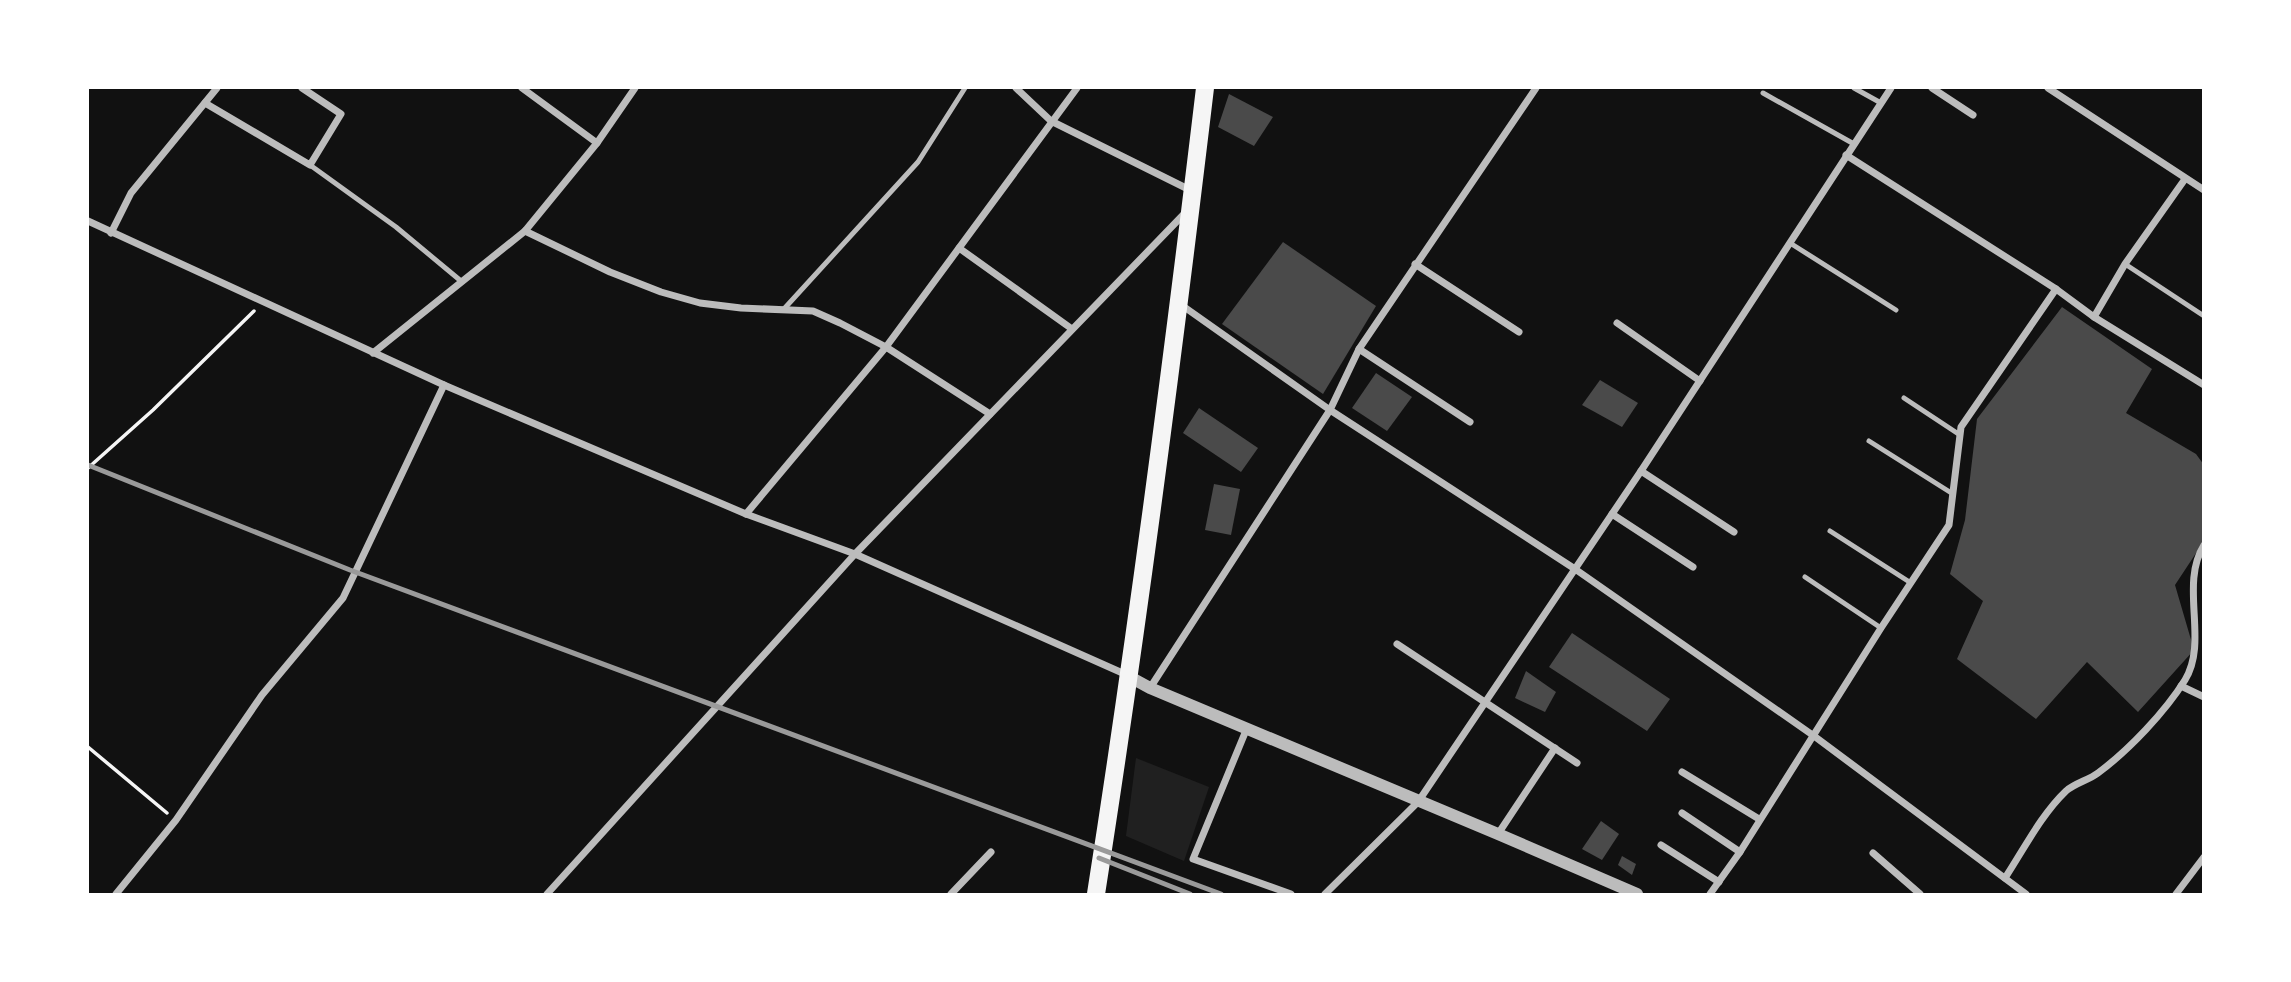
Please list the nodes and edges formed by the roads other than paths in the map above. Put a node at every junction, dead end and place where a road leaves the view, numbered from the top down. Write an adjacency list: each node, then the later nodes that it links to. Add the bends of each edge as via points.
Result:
1 (217, 88): 15 (street)
2 (302, 88): 22 (street, via 341,114)
3 (522, 88): 19 (street)
4 (635, 88): 19 (street)
5 (965, 88): 36 (lane, via 918,162)
6 (1016, 88): 18 (street)
7 (1077, 88): 18 (street)
8 (1205, 88): 25 (main road)
9 (1536, 88): 31 (street)
10 (1854, 88): 16 (lane)
11 (1891, 88): 16 (street)
12 (1932, 88): 17 (street)
13 (2048, 88): 23 (street)
14 (1763, 93): 20 (lane)
15 (205, 103): 22 (street); 28 (street, via 131,193)
16 (1881, 103): 20 (street)
17 (1973, 115)
18 (1051, 121): 25 (street); 30 (street)
19 (597, 144): 27 (street)
20 (1854, 144): 21 (street)
21 (1846, 155): 29 (street); 34 (street)
22 (310, 164): 33 (lane)
23 (2185, 179): 24 (street); 32 (street)
24 (2203, 190)
25 (1192, 199): 35 (main road); 41 (street)
26 (88, 220): 28 (street)
27 (525, 231): 33 (street); 36 (street, via 661,292 701,303)
28 (111, 233): 45 (street)
29 (1790, 243): 37 (lane); 46 (street)
30 (959, 248): 41 (street); 43 (street)
31 (1415, 264): 42 (street); 44 (street)
32 (2125, 264): 38 (lane); 39 (street)
33 (461, 281): 45 (street)
34 (2056, 289): 39 (street); 53 (street, via 1961,427)
35 (1179, 304): 50 (street); 69 (main road)
36 (783, 310): 43 (street, via 813,311)
37 (1896, 310)
38 (2203, 316)
39 (2094, 317): 48 (street)
40 (1617, 323): 46 (street)
41 (1072, 330): 51 (street)
42 (1519, 332)
43 (886, 347): 51 (street); 57 (street)
44 (1359, 349): 50 (street); 52 (street)
45 (373, 353): 47 (street)
46 (1700, 381): 55 (street)
47 (444, 385): 57 (street); 90 (street, via 343,598 262,695 176,820)
48 (2203, 385)
49 (1904, 398): 53 (lane)
50 (1330, 410): 64 (street); 71 (street)
51 (990, 414): 62 (street)
52 (1470, 422)
53 (1960, 435): 56 (street)
54 (1869, 441): 56 (lane)
55 (1641, 471): 58 (street); 60 (street)
56 (1953, 494): 66 (street, via 1949,525)
57 (746, 514): 62 (street)
58 (1612, 514): 63 (street); 64 (street)
59 (1830, 531): 66 (lane)
60 (1734, 532)
61 (2203, 545): 70 (street, via 2193,573 2194,650)
62 (855, 554): 69 (street); 91 (street)
63 (1693, 567)
64 (1576, 569): 73 (street); 75 (street)
65 (1805, 577): 67 (lane)
66 (1910, 583): 67 (street)
67 (1881, 628): 75 (street)
68 (1397, 644): 73 (street)
69 (1128, 676): 71 (street); 93 (main road)
70 (2181, 686): 72 (street); 88 (street, via 2158,717 2097,774 2067,790)
71 (1150, 688): 74 (street)
72 (2203, 698)
73 (1485, 701): 76 (street); 79 (street)
74 (1247, 728): 79 (street); 94 (street, via 1193,859)
75 (1814, 736): 81 (street); 88 (street)
76 (1555, 748): 77 (street); 82 (street)
77 (1577, 763)
78 (1682, 772): 81 (street)
79 (1418, 802): 82 (street); 95 (street)
80 (1682, 813): 85 (street)
81 (1759, 819): 85 (street)
82 (1498, 834): 96 (street)
83 (1661, 845): 89 (street)
84 (991, 852): 92 (street)
85 (1740, 852): 89 (street)
86 (1873, 853): 98 (street)
87 (2203, 857): 100 (street)
88 (2005, 878): 99 (street)
89 (1719, 882): 97 (street)
90 (116, 894)
91 (547, 894)
92 (951, 894)
93 (1097, 894)
94 (1291, 894)
95 (1325, 894)
96 (1637, 894)
97 (1710, 894)
98 (1920, 894)
99 (2026, 894)
100 (2176, 894)

